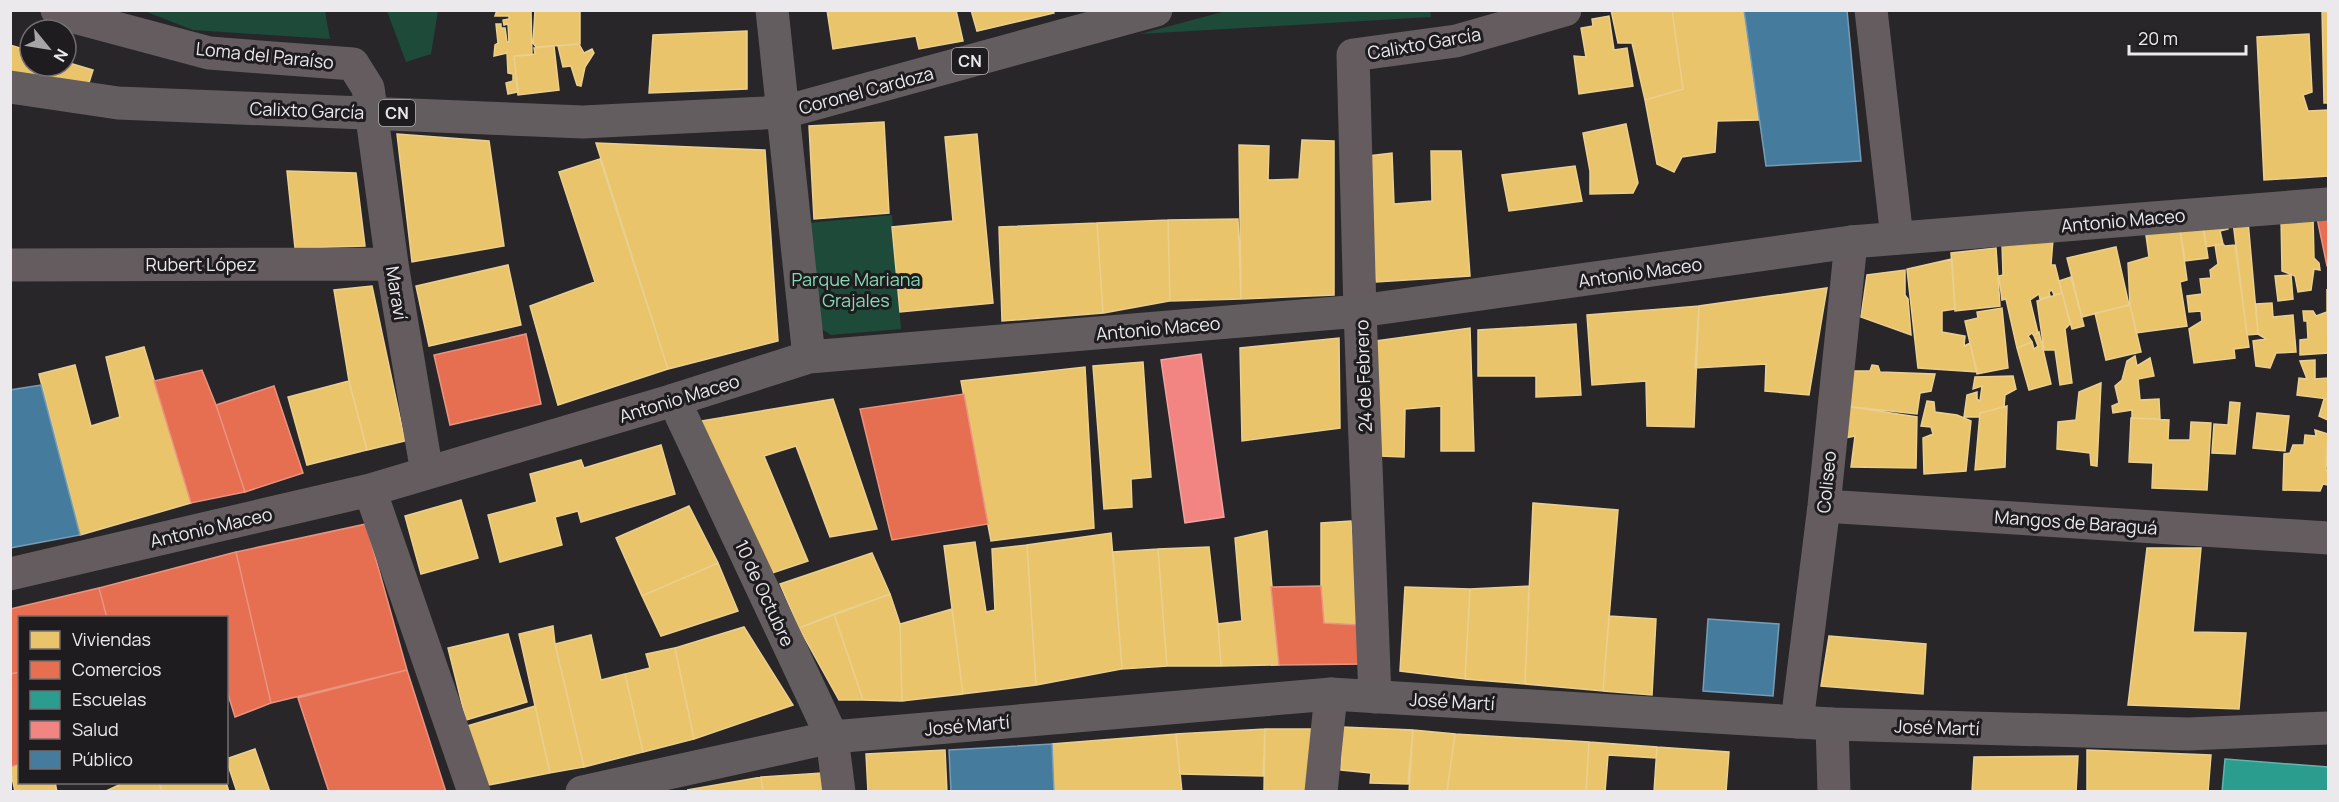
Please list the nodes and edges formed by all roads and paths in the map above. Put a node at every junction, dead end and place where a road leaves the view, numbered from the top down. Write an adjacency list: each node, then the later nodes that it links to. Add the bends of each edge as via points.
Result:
1 (57, 10): 8 (street, Loma del Paraíso, via 209,53 353,64 368,88)
2 (772, 10): 9 (main road)
3 (1156, 10): 9 (main road, Coronel Cardoza / CN)
4 (1565, 10): 6 (street, Calixto García, via 1456,41)
5 (1871, 10): 11 (street)
6 (1353, 55): 15 (street, 24 de Febrero)
7 (10, 87): 8 (main road, Calixto García / CN, via 118,103)
8 (372, 112): 9 (main road, Calixto García / CN, via 583,122); 13 (street, Maraví)
9 (784, 112): 16 (main road)
10 (2328, 204): 11 (main road, Antonio Maceo)
11 (1898, 238): 12 (main road, Antonio Maceo)
12 (1851, 242): 15 (main road, Antonio Maceo); 20 (street, Coliseo)
13 (392, 264): 14 (street, Rubert López); 18 (street, Maraví)
14 (10, 265)
15 (1360, 311): 16 (main road, Antonio Maceo); 24 (street, 24 de Febrero)
16 (809, 357): 17 (main road, Antonio Maceo)
17 (674, 400): 18 (street, Antonio Maceo); 28 (main road, 10 de Octubre)
18 (427, 472): 19 (street, Antonio Maceo)
19 (370, 490): 22 (street, Antonio Maceo); 29 (street)
20 (1824, 506): 21 (street, Mangos de Baraguá); 25 (street, Coliseo)
21 (2328, 538)
22 (10, 574)
23 (1331, 694): 24 (main road, José Martí); 28 (main road, José Martí); 32 (street)
24 (1375, 697): 25 (main road, José Martí)
25 (1797, 722): 26 (main road, José Martí)
26 (1833, 724): 27 (main road, José Martí, via 2188,734); 33 (street)
27 (2328, 728)
28 (832, 737): 30 (main road, José Martí); 31 (street, 10 de Octubre)
29 (474, 792)
30 (582, 792)
31 (839, 792)
32 (1321, 792)
33 (1834, 792)

